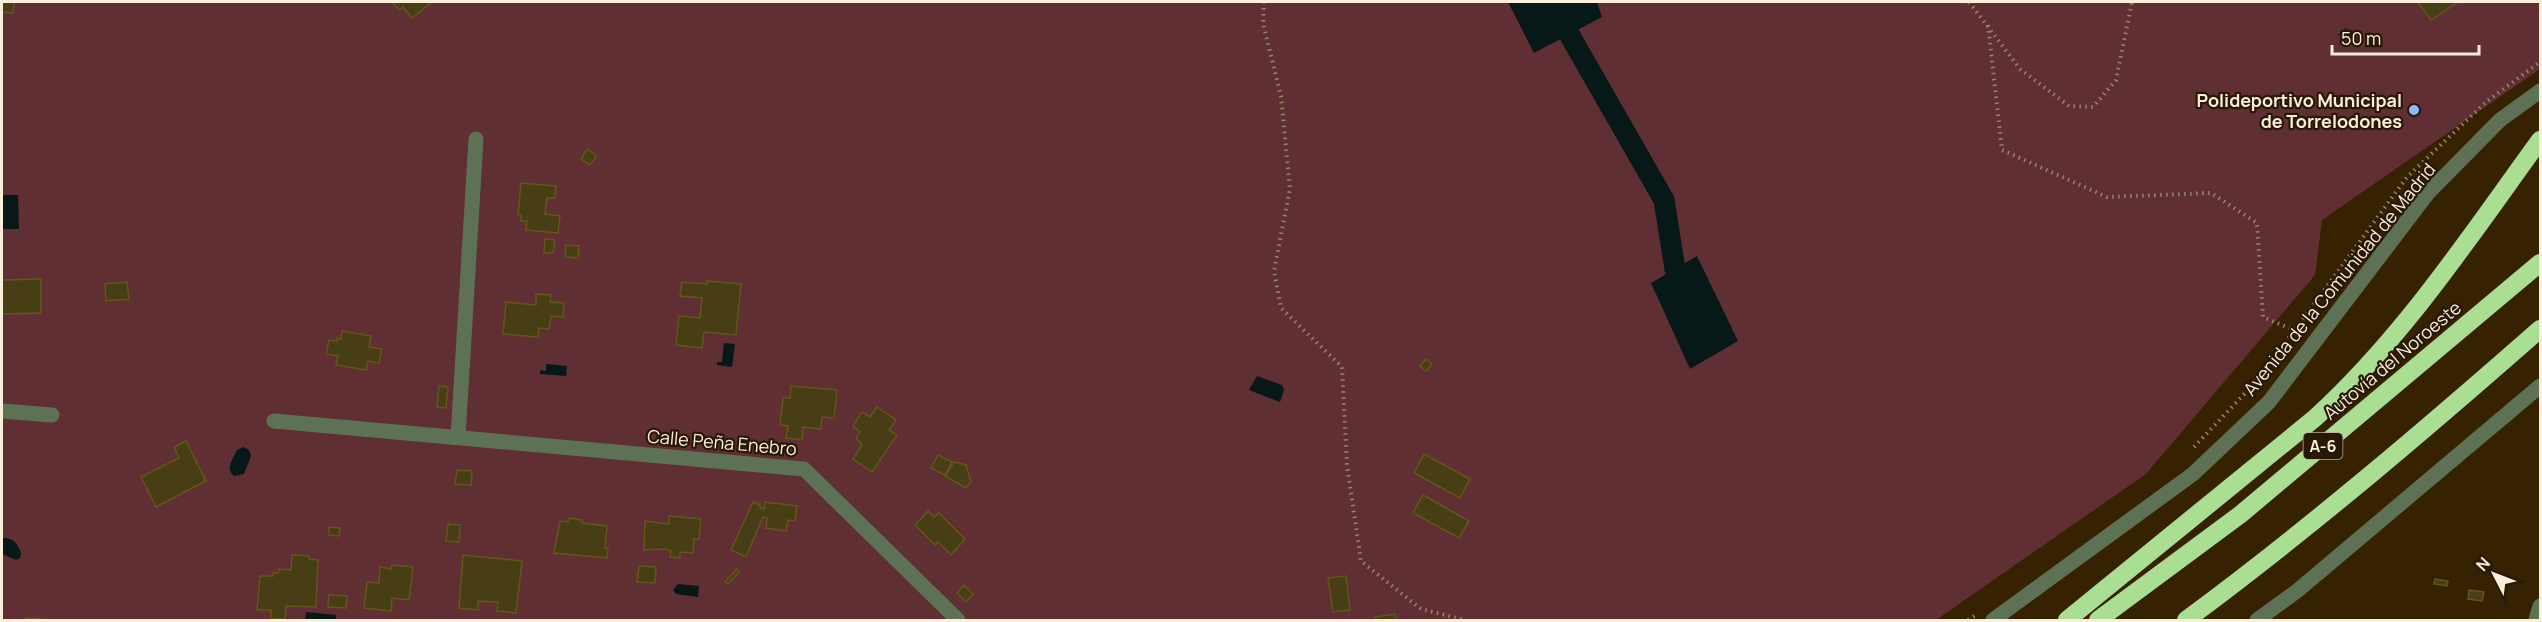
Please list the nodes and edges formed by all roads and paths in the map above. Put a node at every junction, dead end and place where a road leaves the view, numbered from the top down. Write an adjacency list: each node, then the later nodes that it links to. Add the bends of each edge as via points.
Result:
1 (1264, 2): 22 (path, via 1263,23 1281,96 1290,189 1274,271 1281,308 1342,367 1347,465 1361,561 1421,609)
2 (1969, 2): 4 (path)
3 (2133, 2): 4 (path, via 2116,80 2093,107 2068,106 2020,69)
4 (1988, 26): 11 (path, via 2002,150 2107,197 2211,193 2258,223 2264,317)
5 (2541, 62): 11 (path, via 2486,102 2407,177)
6 (2541, 91): 12 (street, Avenida de la Comunidad de Madrid, via 2500,120 2428,193)
7 (476, 139): 17 (street)
8 (2541, 140): 24 (highway, via 2439,280 2346,390)
9 (2541, 262): 25 (highway, Autovía del Noroeste / A-6, via 2241,514)
10 (2541, 329): 26 (highway, via 2270,559)
11 (2295, 330): 12 (path); 18 (path, via 2251,387)
12 (2316, 339): 20 (street, Avenida de la Comunidad de Madrid, via 2269,402 2193,474)
13 (2541, 386): 27 (street)
14 (2, 411): 15 (street)
15 (52, 415)
16 (274, 421): 17 (street, Calle Peña Enebro)
17 (458, 437): 21 (street, Calle Peña Enebro, via 804,469)
18 (2189, 452)
19 (2541, 606): 28 (street)
20 (1989, 615): 23 (path)
21 (958, 621)
22 (1465, 621)
23 (1968, 621)
24 (2067, 621)
25 (2098, 621)
26 (2186, 621)
27 (2257, 621)
28 (2536, 621)

